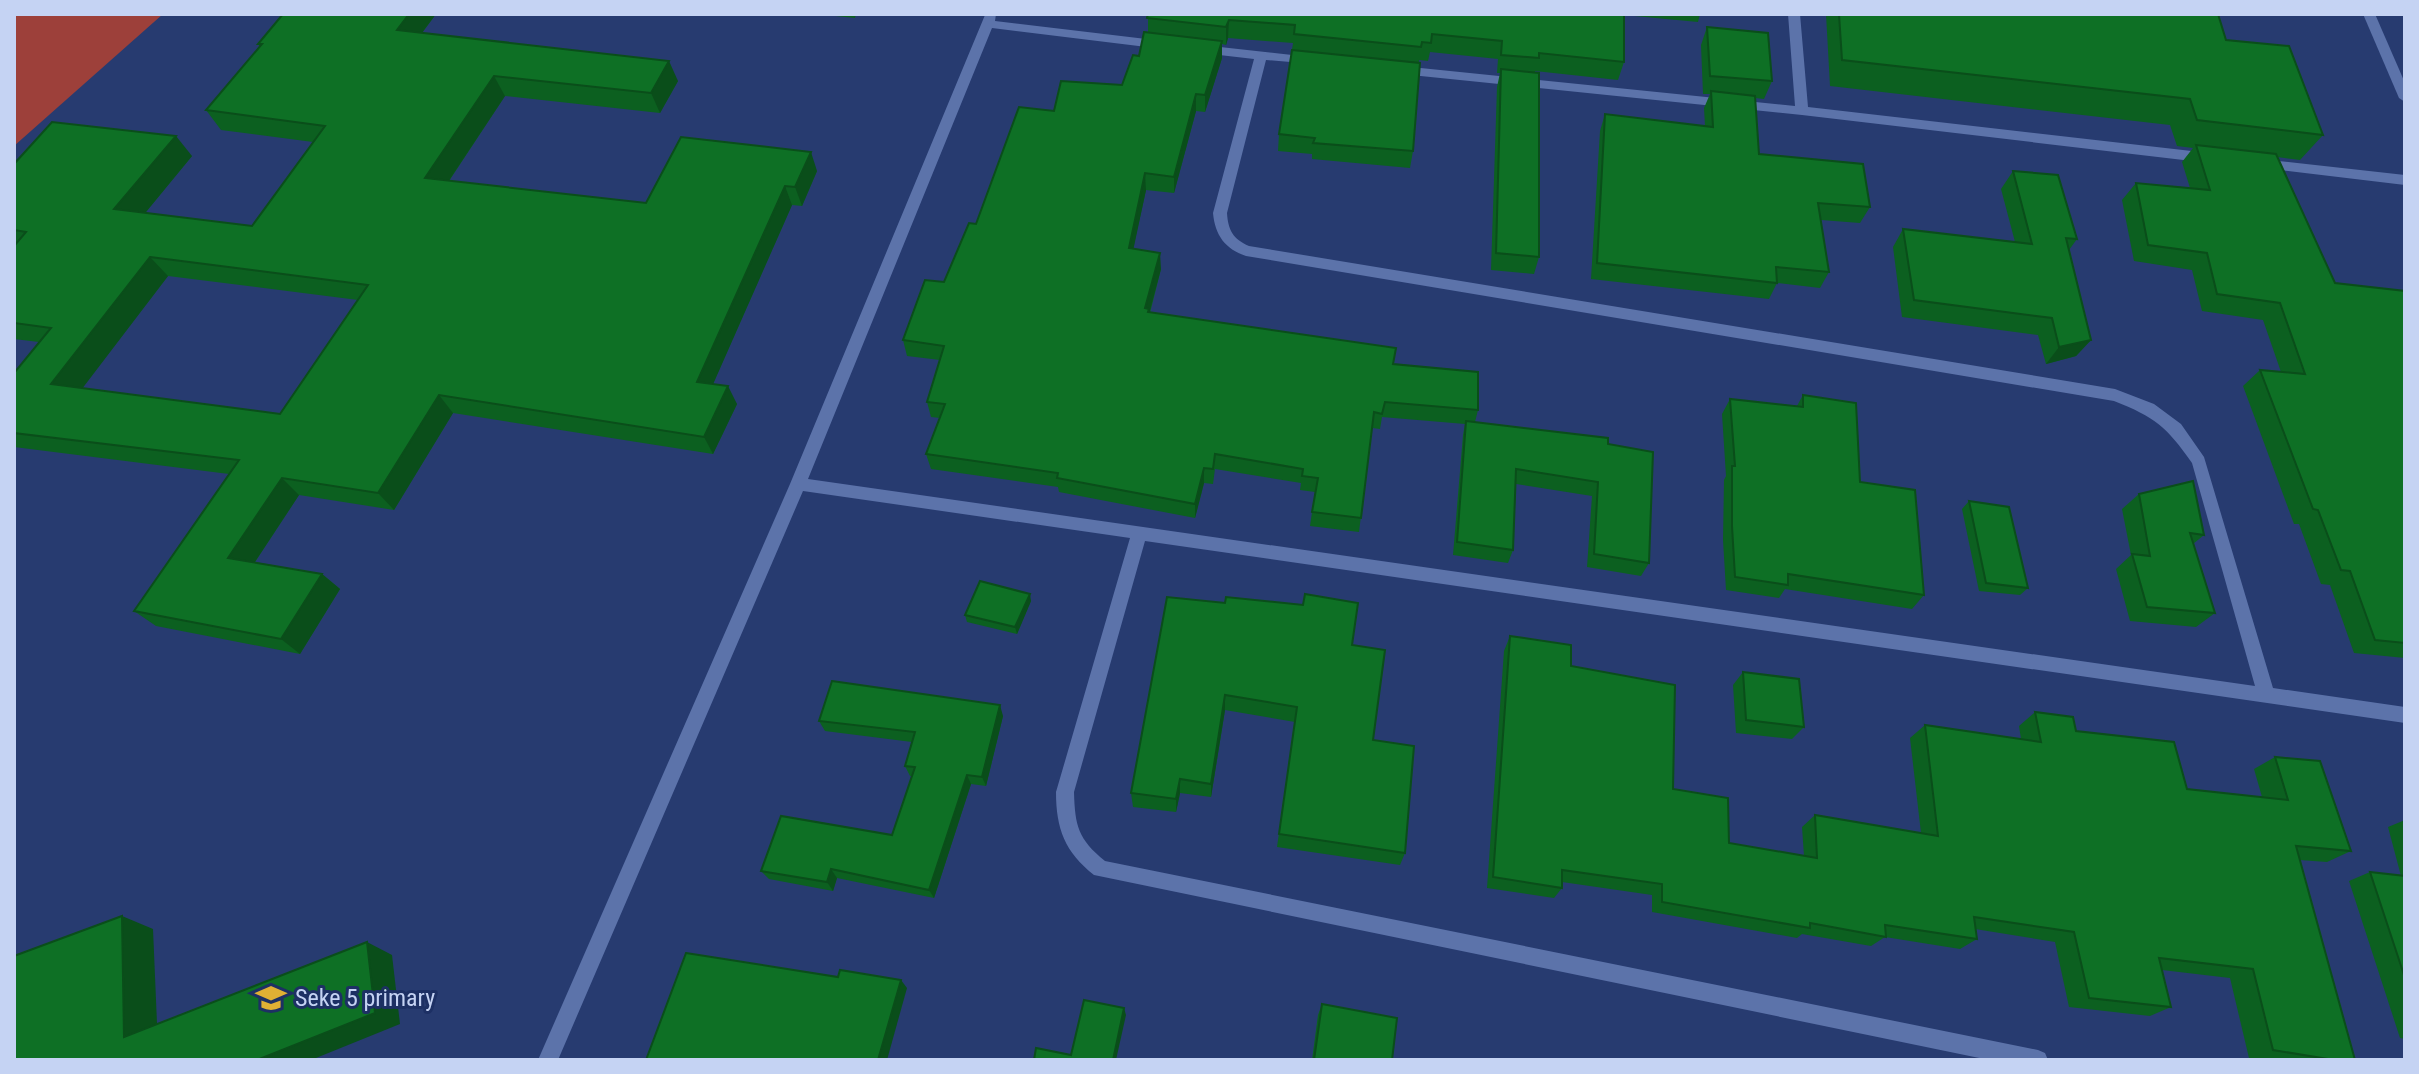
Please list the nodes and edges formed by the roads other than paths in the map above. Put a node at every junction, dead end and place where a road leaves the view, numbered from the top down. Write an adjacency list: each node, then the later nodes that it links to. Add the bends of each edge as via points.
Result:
1 (1794, 14): 10 (street)
2 (2369, 14): 9 (street)
3 (990, 19): 4 (street); 14 (street)
4 (1173, 46)
5 (1189, 48): 6 (street)
6 (1261, 56): 7 (street); 16 (street, via 1220,213 1220,229 1231,245 1246,251 2115,395 2149,408 2176,428 2199,461)
7 (1325, 63)
8 (1389, 69): 10 (street)
9 (2405, 98)
10 (1802, 111): 11 (street)
11 (2230, 160)
12 (2246, 162): 13 (street)
13 (2405, 180)
14 (798, 484): 15 (street); 18 (street)
15 (1139, 534): 16 (street); 19 (street, via 1065,792 1065,823 1077,852 1101,869)
16 (2266, 693): 17 (street)
17 (2405, 715)
18 (548, 1060)
19 (2038, 1060)

